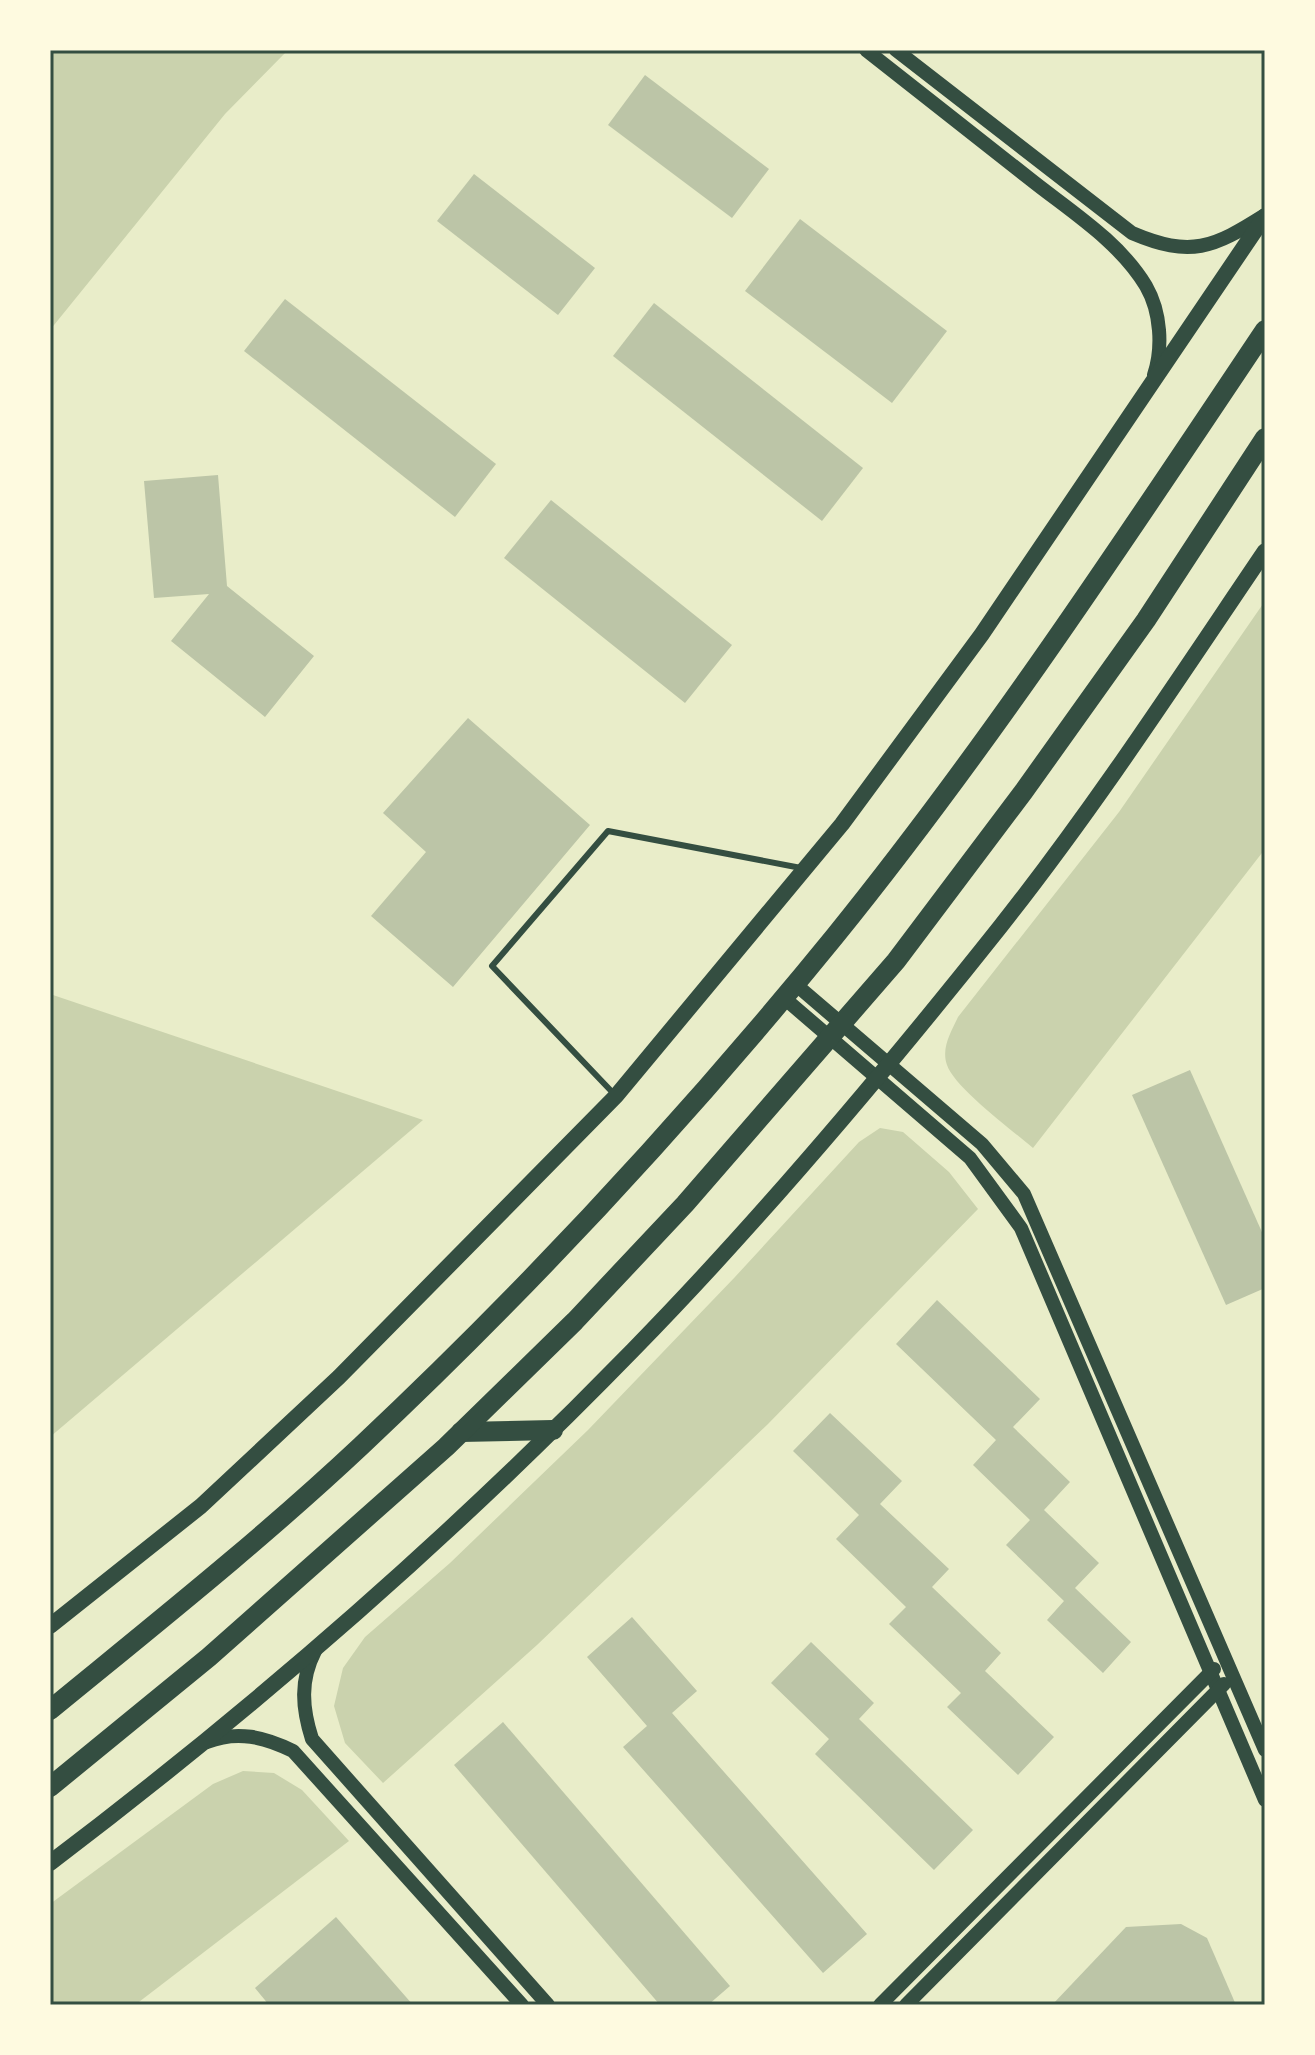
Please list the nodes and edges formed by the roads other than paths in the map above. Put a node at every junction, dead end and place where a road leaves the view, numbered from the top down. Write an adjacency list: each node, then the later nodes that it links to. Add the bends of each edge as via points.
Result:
1 (866, 50): 5 (street, via 1100,234 1135,269 1148,290 1160,336)
2 (896, 50): 3 (street, via 1132,233 1161,246 1205,246)
3 (1265, 216): 5 (main road)
4 (1265, 330): 9 (main road, via 945,795)
5 (1150, 388): 8 (main road, via 982,634)
6 (1265, 438): 10 (main road, via 1146,620 1024,791 896,961)
7 (1265, 551): 11 (main road, via 1130,751 1010,913)
8 (805, 869): 13 (main road); 13 (lane, via 608,831 492,966)
9 (788, 990): 10 (street); 22 (main road, via 607,1196 371,1437 193,1594)
10 (835, 1030): 11 (street); 12 (street); 15 (main road, via 685,1204)
11 (888, 1062): 12 (main road); 18 (street, via 982,1144 1024,1194)
12 (876, 1077): 14 (main road, via 736,1239); 19 (street, via 970,1158 1021,1228)
13 (616, 1096): 16 (main road, via 316,1399 201,1506)
14 (553, 1430): 15 (main road); 17 (main road)
15 (461, 1432): 25 (main road, via 323,1559)
16 (50, 1626)
17 (318, 1645): 23 (main road); 29 (street, via 304,1679 312,1739)
18 (1225, 1657): 19 (street); 20 (street)
19 (1210, 1673): 21 (street); 30 (street)
20 (1233, 1675): 21 (street); 24 (street)
21 (1218, 1691): 26 (street); 31 (street)
22 (50, 1710)
23 (199, 1745): 27 (main road); 28 (street, via 238,1735 293,1751)
24 (1265, 1750)
25 (50, 1787)
26 (1265, 1800)
27 (50, 1863)
28 (522, 2005)
29 (548, 2005)
30 (880, 2005)
31 (906, 2005)

